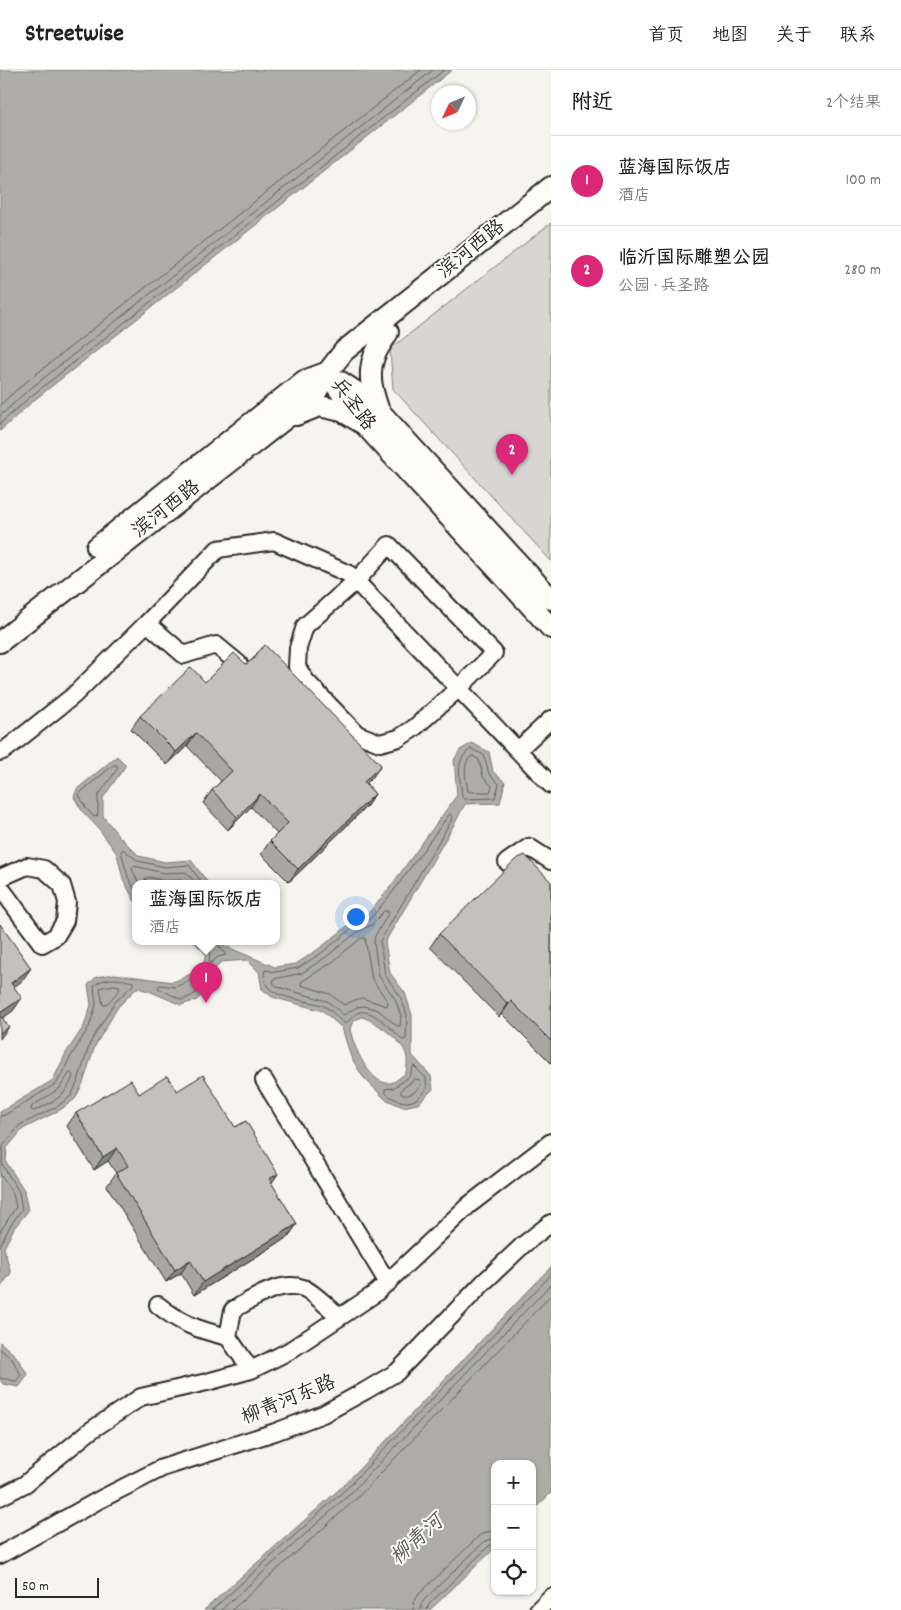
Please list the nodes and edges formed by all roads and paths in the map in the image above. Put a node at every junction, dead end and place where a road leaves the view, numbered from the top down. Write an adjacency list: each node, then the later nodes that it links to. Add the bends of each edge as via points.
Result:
1 (551, 187): 4 (main road, 滨河西路, via 344,351)
2 (551, 203): 3 (main road, 滨河西路)
3 (388, 332): 4 (main road, 滨河西路, via 354,359); 5 (main road, via 374,357)
4 (327, 373): 5 (main road, 兵圣路); 6 (main road, 滨河西路, via 314,396); 10 (main road, 滨河西路, via 304,382)
5 (371, 418): 6 (main road, via 319,406); 8 (main road, 兵圣路); 11 (main road, 兵圣路)
6 (282, 421): 12 (main road, 滨河西路)
7 (356, 581): 9 (street, via 349,574 274,541 218,549); 14 (street); 14 (street, via 389,544 494,653); 14 (street, via 305,626 298,648 297,667 306,681 357,734 380,743 399,738)
8 (551, 599)
9 (146, 623): 13 (street, via 184,655 216,645); 17 (street, via 73,696)
10 (0, 625)
11 (551, 628)
12 (0, 642)
13 (239, 664)
14 (459, 688): 16 (street)
15 (551, 719): 16 (street)
16 (518, 750): 18 (street)
17 (0, 752)
18 (551, 785)
19 (551, 861): 20 (street, via 529,847)
20 (507, 862)
21 (0, 878): 22 (street, via 28,866 44,869 62,885 67,902 65,921 56,936 42,944)
22 (0, 887)
23 (264, 1080): 26 (street)
24 (551, 1142): 26 (street, via 469,1205)
25 (551, 1223): 32 (street, 柳青河东路, via 523,1244 396,1372 365,1391 323,1414 162,1468)
26 (388, 1283): 28 (street)
27 (158, 1305): 29 (street, via 175,1319 202,1331)
28 (340, 1318): 29 (street, via 304,1288 283,1286 233,1310); 30 (street)
29 (228, 1337): 30 (street)
30 (252, 1370): 31 (street, via 141,1397 90,1431 26,1484)
31 (0, 1497)
32 (0, 1555)
33 (551, 1597): 34 (street)
34 (538, 1610)

